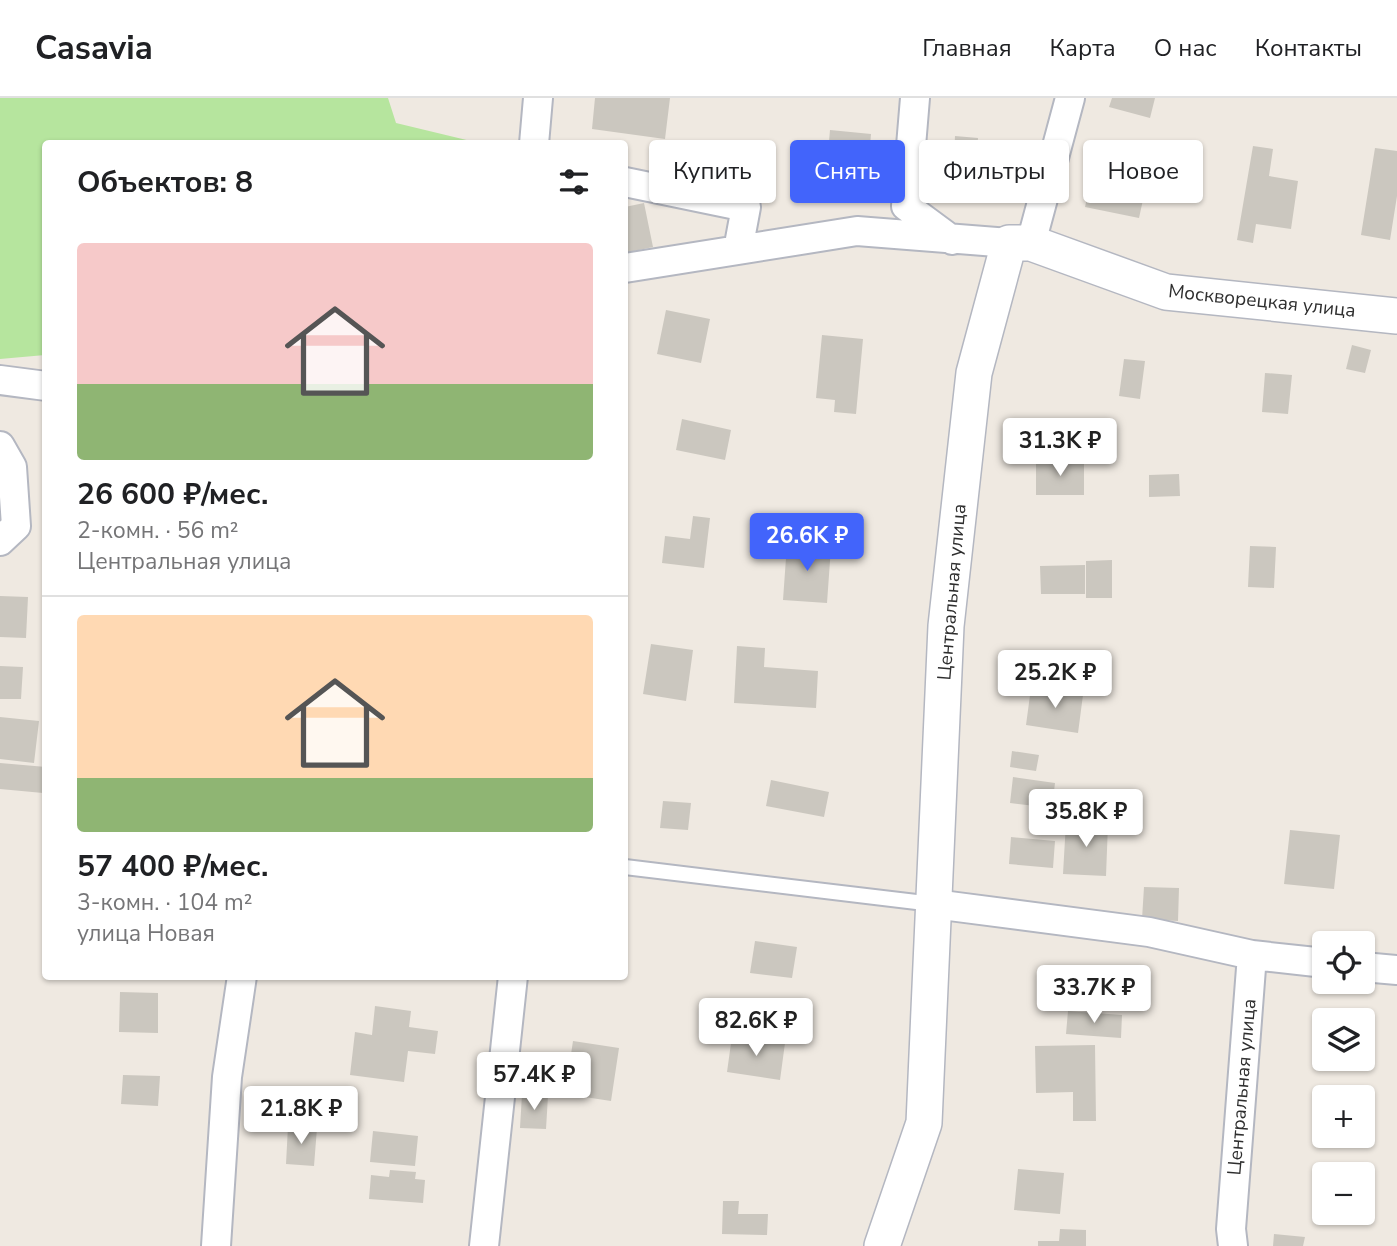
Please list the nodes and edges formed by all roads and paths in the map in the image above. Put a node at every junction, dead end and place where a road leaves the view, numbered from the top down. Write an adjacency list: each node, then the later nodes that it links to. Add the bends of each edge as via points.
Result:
1 (538, 98): 4 (street)
2 (915, 98): 6 (street, via 906,206)
3 (1070, 98): 7 (street)
4 (534, 140)
5 (628, 183): 8 (street, via 746,206)
6 (952, 240): 7 (street); 8 (street, via 857,231)
7 (1020, 243): 10 (street, Москворецкая улица, via 1166,292); 16 (street, Центральная улица, via 974,373 946,626)
8 (738, 250): 9 (street)
9 (628, 268)
10 (1397, 316)
11 (0, 380): 12 (street)
12 (42, 385)
13 (0, 446): 14 (street, via 12,467 16,526)
14 (0, 541)
15 (628, 867): 16 (lane)
16 (934, 904): 17 (street, via 1149,932); 25 (street, Центральная улица, via 924,1123)
17 (1252, 956): 18 (street); 26 (street, Центральная улица)
18 (1312, 962)
19 (1375, 968): 20 (street)
20 (1397, 970)
21 (241, 980): 23 (street, via 227,1077)
22 (513, 980): 24 (street)
23 (216, 1246)
24 (484, 1246)
25 (881, 1246)
26 (1233, 1246)

